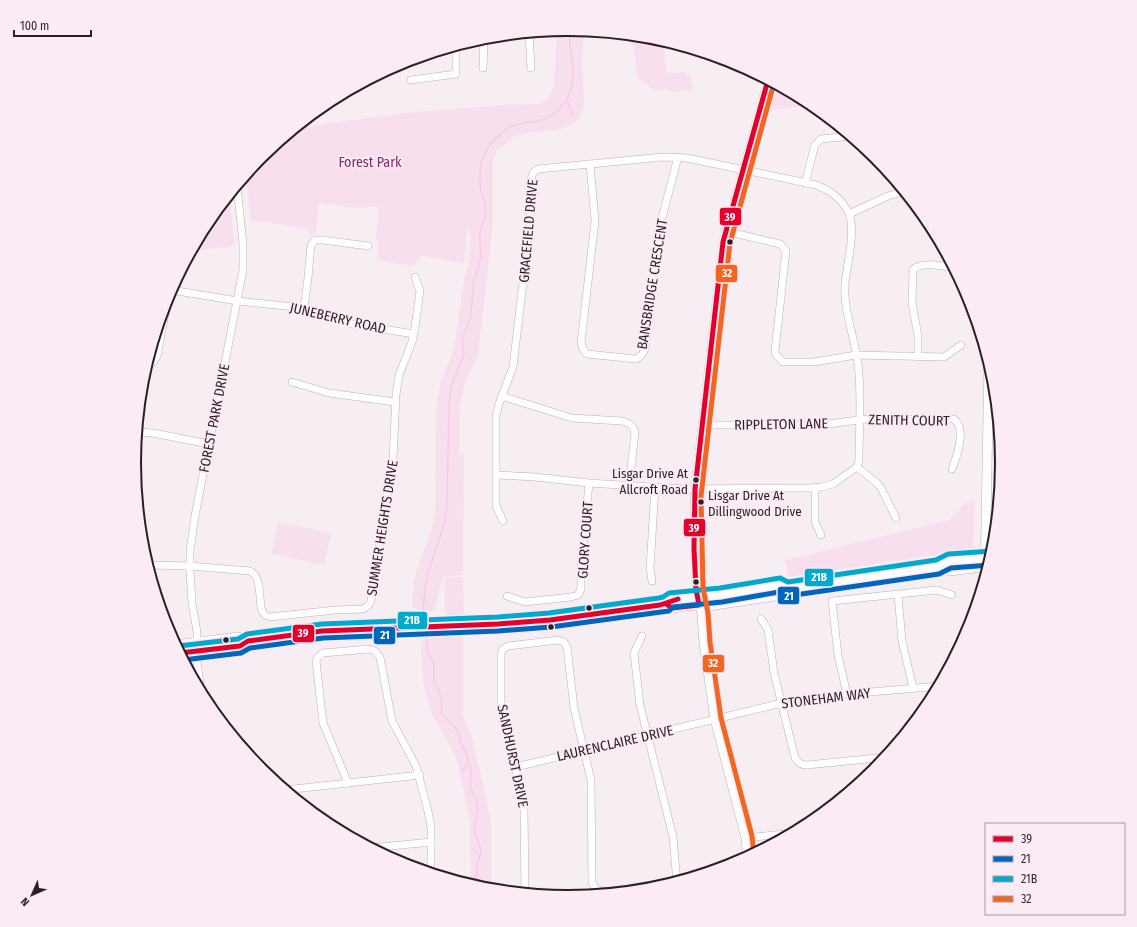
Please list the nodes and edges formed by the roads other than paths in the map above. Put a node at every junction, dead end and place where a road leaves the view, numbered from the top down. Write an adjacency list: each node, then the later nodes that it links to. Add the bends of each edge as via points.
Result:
1 (529, 38): 5 (street)
2 (484, 44): 4 (street)
3 (456, 52): 6 (street, via 456,74)
4 (483, 68)
5 (531, 68)
6 (411, 80)
7 (767, 85): 11 (street)
8 (844, 137): 12 (street, via 817,141)
9 (678, 157): 10 (street, GRACEFIELD DRIVE); 10 (street, BANSBRIDGE CRESCENT, via 659,231 645,349 636,359 587,354 581,343 595,221); 11 (street, GRACEFIELD DRIVE)
10 (590, 164): 31 (street, GRACEFIELD DRIVE, via 538,169 532,175 530,223 513,367)
11 (742, 170): 12 (street, GRACEFIELD DRIVE); 16 (street)
12 (805, 183): 15 (street, GRACEFIELD DRIVE, via 830,192)
13 (238, 193): 21 (street, FOREST PARK DRIVE, via 244,253)
14 (899, 193): 15 (street)
15 (849, 214): 26 (street, via 852,229 845,296)
16 (725, 232): 26 (street, via 776,242 786,251 775,351 779,360 814,362); 34 (street)
17 (368, 246): 22 (street, via 318,239 313,242 310,249)
18 (948, 266): 27 (street, via 919,265 913,270 912,303 918,336)
19 (415, 277): 23 (street, via 420,291)
20 (178, 291): 21 (street, JUNEBERRY ROAD)
21 (238, 301): 22 (street, JUNEBERRY ROAD); 36 (street, FOREST PARK DRIVE)
22 (304, 308): 23 (street, JUNEBERRY ROAD, via 352,324)
23 (414, 334): 32 (street, via 399,375)
24 (161, 335): 28 (street)
25 (961, 345): 27 (street, via 944,358)
26 (856, 355): 27 (street); 33 (street)
27 (918, 357)
28 (154, 360)
29 (292, 382): 32 (street, via 329,393)
30 (989, 386): 48 (main road)
31 (501, 396): 39 (street, GRACEFIELD DRIVE, via 496,416); 41 (street, via 572,418 629,423 636,432)
32 (395, 402): 51 (street, SUMMER HEIGHTS DRIVE, via 393,458 371,601 366,608 270,617 262,611 257,580 252,572)
33 (859, 420): 34 (street, RIPPLETON LANE, via 820,425); 37 (street); 38 (street, ZENITH COURT, via 954,419 960,425 960,429 959,452)
34 (702, 424): 44 (street)
35 (142, 432): 36 (street)
36 (209, 444): 51 (street, FOREST PARK DRIVE, via 192,529)
37 (857, 467): 43 (street, via 837,482); 45 (street, via 881,488)
38 (952, 469)
39 (497, 475): 40 (street); 46 (street, GRACEFIELD DRIVE, via 496,506)
40 (589, 483): 41 (street); 55 (street, GLORY COURT, via 580,592 575,596 524,602)
41 (629, 486): 42 (street)
42 (654, 488): 44 (street); 52 (street, via 650,568)
43 (815, 488): 44 (street); 47 (street, via 815,522)
44 (695, 489): 56 (street, via 694,549)
45 (896, 518)
46 (503, 521)
47 (821, 534)
48 (988, 546)
49 (984, 563): 56 (main road, via 950,571 938,568 787,589 780,586)
50 (154, 565): 51 (street)
51 (190, 566): 60 (street, FOREST PARK DRIVE)
52 (652, 581)
53 (898, 594): 54 (street, via 937,590); 64 (street, via 902,641); 65 (street, via 832,601 838,655)
54 (952, 595)
55 (507, 596)
56 (698, 601): 60 (main road, via 670,600 666,604 550,620 322,631 248,641 238,637); 67 (street)
57 (761, 619): 66 (street, via 768,630 774,673)
58 (642, 636): 68 (street, via 634,653 640,705)
59 (182, 645): 60 (main road)
60 (197, 647): 61 (main road); 62 (street, FOREST PARK DRIVE)
61 (184, 651)
62 (200, 680)
63 (933, 687): 64 (street, STONEHAM WAY)
64 (913, 688): 65 (street, STONEHAM WAY)
65 (847, 694): 66 (street, STONEHAM WAY)
66 (782, 703): 67 (street, STONEHAM WAY); 70 (street, via 795,758 802,765)
67 (714, 719): 68 (street, LAURENCLAIRE DRIVE); 76 (street)
68 (648, 736): 69 (street, LAURENCLAIRE DRIVE); 81 (street, via 673,837)
69 (583, 751): 71 (street, LAURENCLAIRE DRIVE); 71 (street, SANDHURST DRIVE, via 574,708 567,647 564,642 558,640 508,646 501,654 501,705); 83 (street, via 592,786 592,883)
70 (878, 758)
71 (516, 767): 82 (street, SANDHURST DRIVE, via 524,806)
72 (420, 775): 73 (street); 73 (street, via 392,721 379,654 369,649 323,653 316,661 323,723); 77 (street, via 430,818)
73 (348, 783): 74 (street)
74 (292, 789)
75 (780, 835): 76 (street)
76 (745, 838): 79 (street)
77 (431, 842): 78 (street); 80 (street)
78 (379, 847)
79 (746, 852)
80 (431, 868)
81 (676, 877)
82 (525, 888)
83 (597, 890)

